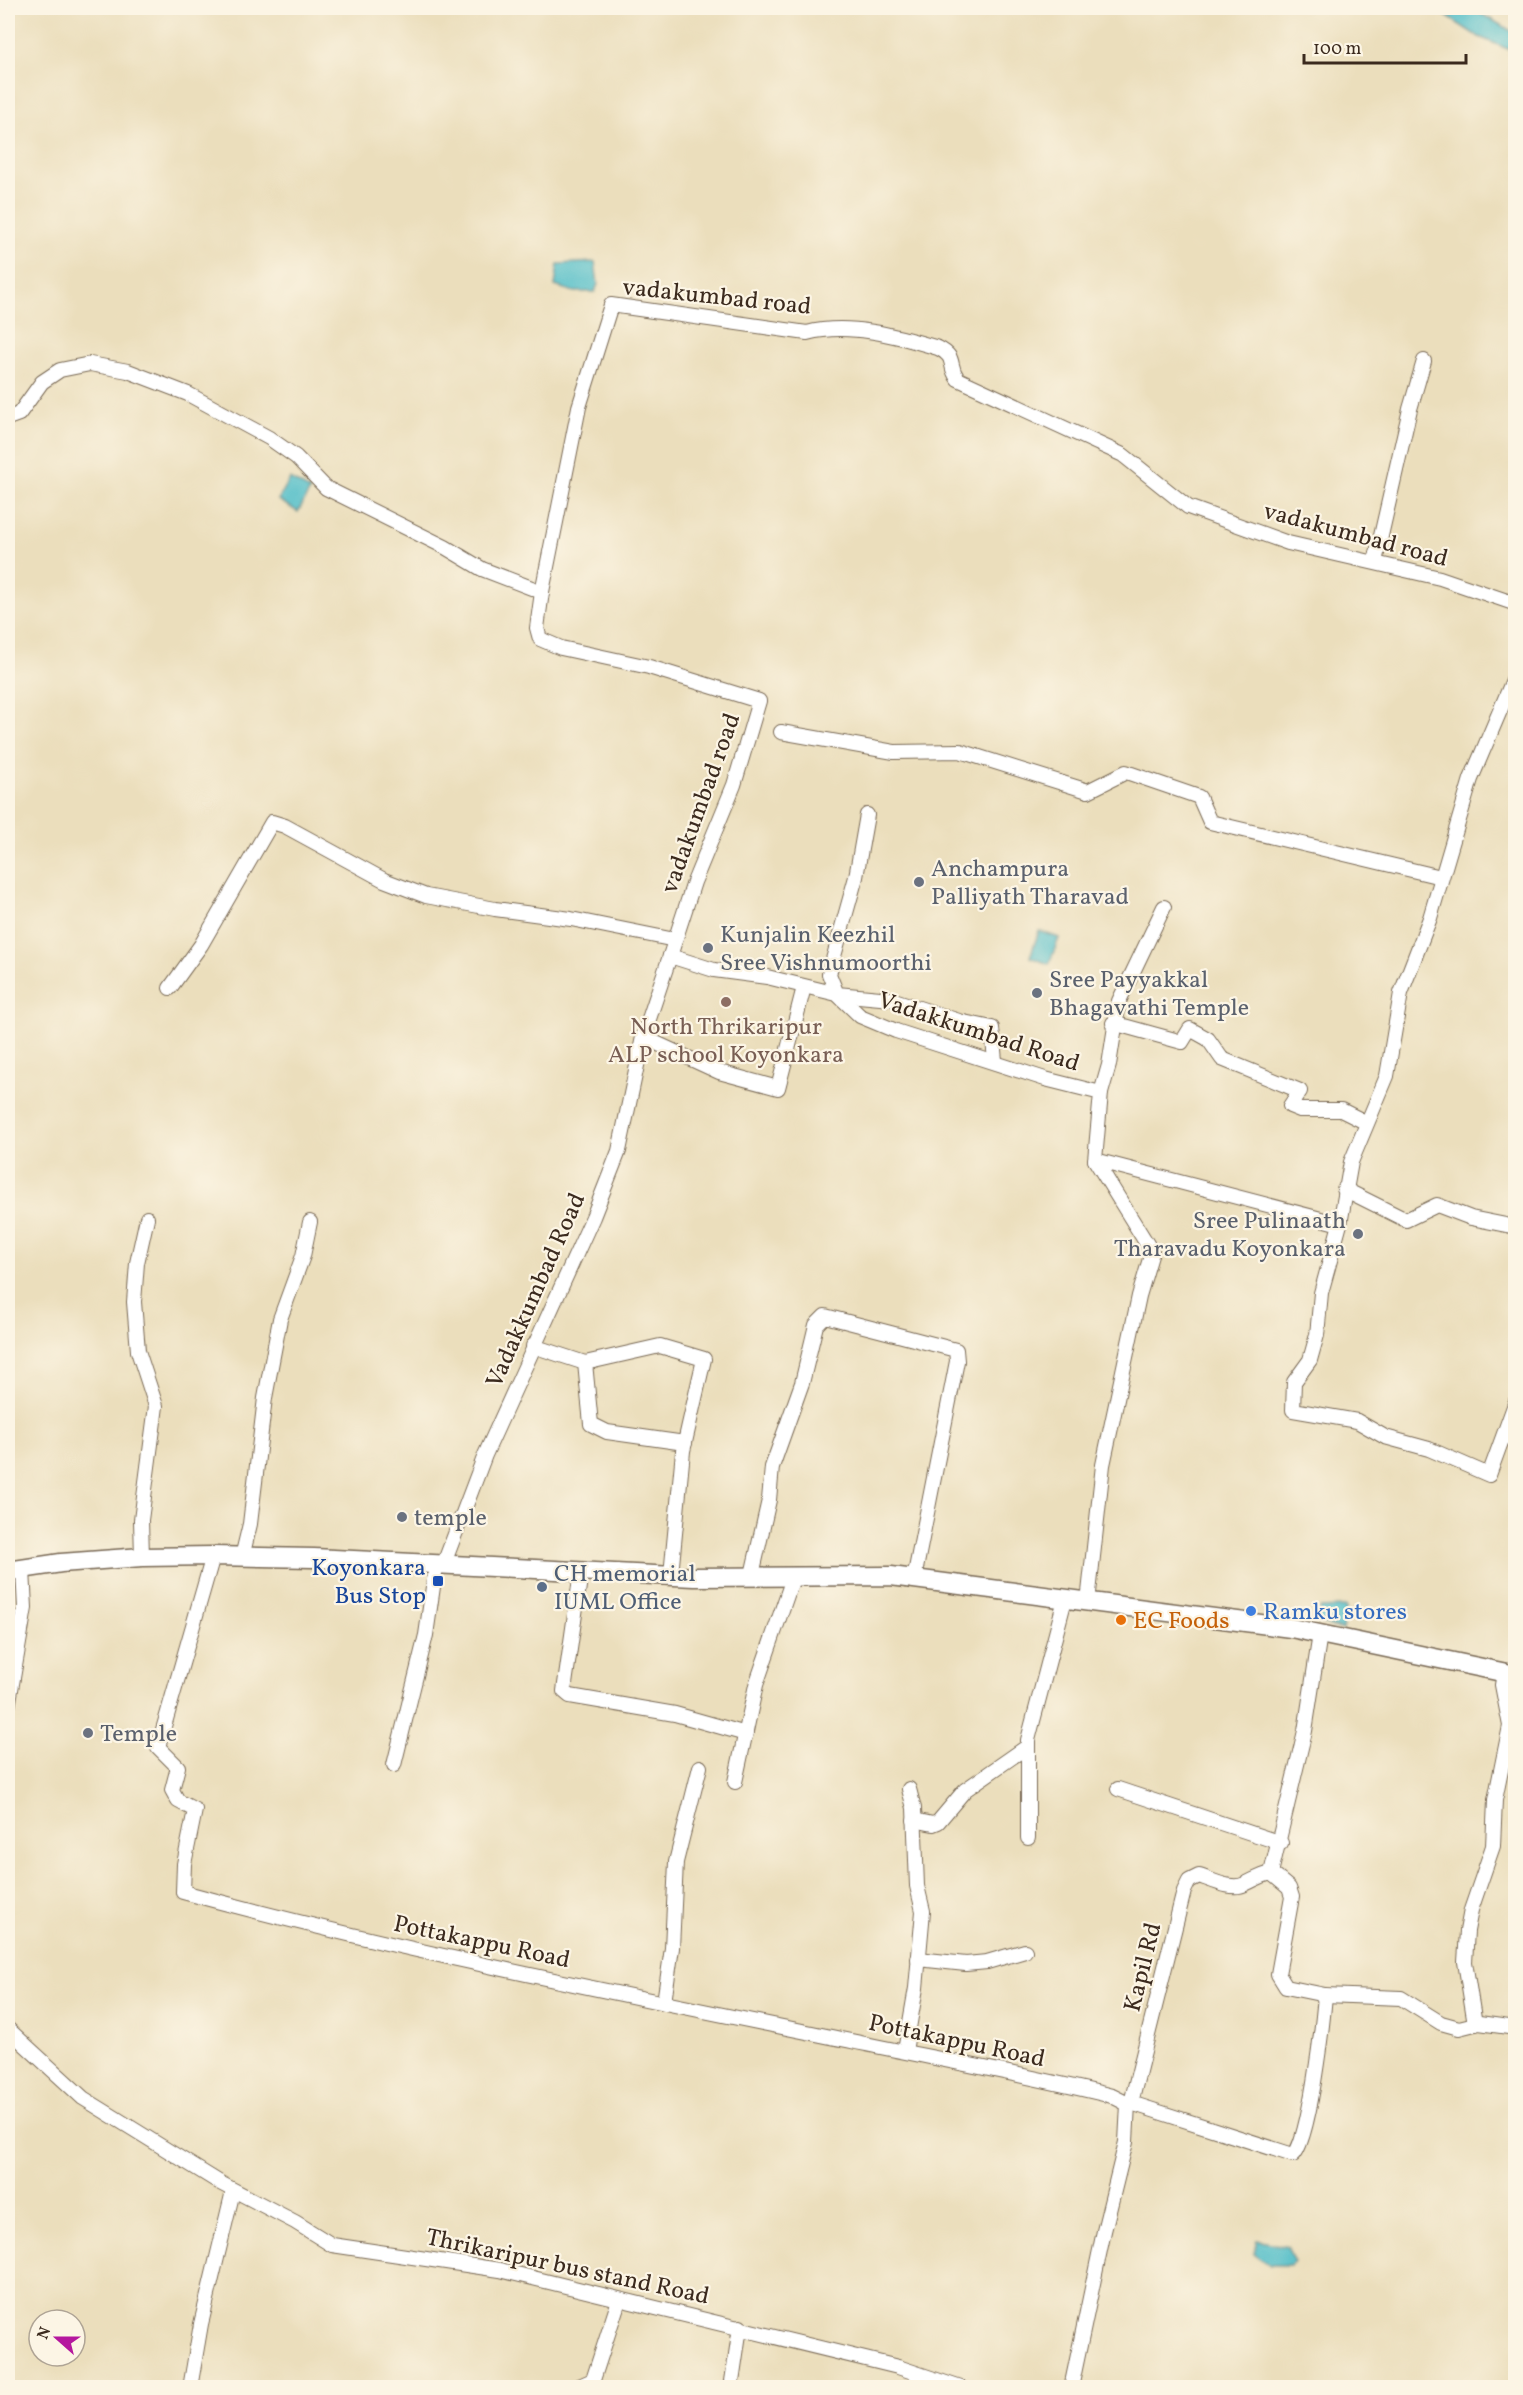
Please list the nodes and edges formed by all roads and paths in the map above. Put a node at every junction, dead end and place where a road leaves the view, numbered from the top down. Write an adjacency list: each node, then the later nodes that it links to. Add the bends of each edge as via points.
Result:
1 (1425, 361): 3 (street)
2 (8, 418): 4 (street, via 19,414 42,382 60,370 90,364 128,371 188,394 268,438 296,457 326,488 445,546 482,569)
3 (1375, 562): 4 (street, vadakumbad road, via 1288,543 1188,507 1123,455 958,378 949,353 938,348 866,332 828,328 807,333 611,305 579,407); 5 (street, vadakumbad road, via 1440,578)
4 (542, 592): 11 (street, vadakumbad road, via 537,628 544,643 650,667 759,701 734,785)
5 (1515, 604)
6 (1515, 674): 9 (street, via 1471,779)
7 (781, 732): 9 (street, via 894,753 960,751 1088,791 1126,772 1199,797 1210,822)
8 (867, 815): 15 (street, via 856,877 829,974)
9 (1441, 877): 22 (street, via 1401,993 1387,1076 1360,1136)
10 (1164, 907): 16 (street, via 1119,1001)
11 (675, 940): 12 (street, vadakumbad road); 14 (street, via 426,896 384,880 272,822 201,945)
12 (670, 956): 13 (street, via 714,970); 17 (street, Vadakkumbad Road)
13 (804, 987): 15 (street); 17 (street, via 778,1088 719,1072)
14 (170, 988)
15 (837, 994): 18 (street, Vadakkumbad Road, via 860,1016); 18 (street, via 891,999 992,1028)
16 (1113, 1023): 19 (street, via 1109,1065); 20 (street, via 1182,1042 1190,1029 1208,1039 1222,1059 1300,1090 1290,1106 1300,1110 1341,1110)
17 (643, 1036): 27 (street, Vadakkumbad Road, via 619,1151)
18 (995, 1061): 19 (street, Vadakkumbad Road)
19 (1101, 1093): 21 (street, Vadakkumbad Road)
20 (1360, 1120)
21 (1095, 1161): 25 (street); 42 (street, via 1152,1252 1103,1465)
22 (1344, 1189): 25 (street); 26 (street, via 1406,1220 1437,1205 1471,1218)
23 (147, 1218): 32 (street, via 134,1302 138,1350 156,1406 141,1520)
24 (310, 1222): 33 (street, via 303,1256 280,1319)
25 (1340, 1224): 29 (street, via 1321,1293 1310,1360 1294,1382 1293,1410 1357,1421 1385,1437 1429,1449 1489,1475)
26 (1515, 1227)
27 (533, 1346): 28 (street); 34 (street, Vadakkumbad Road)
28 (585, 1363): 30 (street, via 591,1424 607,1432); 30 (street, via 660,1346 704,1359)
29 (1515, 1401)
30 (685, 1443): 37 (street)
31 (213, 1556): 32 (main road); 33 (main road); 60 (street, Pottakappu Road, via 158,1747 178,1767 172,1790 178,1801 195,1810 184,1864 183,1892 481,1965)
32 (142, 1557): 35 (main road)
33 (242, 1557): 34 (main road)
34 (439, 1566): 36 (main road); 48 (street, Vadakkumbad Road)
35 (15, 1570): 45 (street, via 25,1608)
36 (581, 1572): 37 (main road); 46 (street, via 564,1691 570,1696 675,1714)
37 (671, 1575): 38 (main road)
38 (752, 1575): 39 (main road); 40 (street, via 769,1500 772,1467 802,1383 816,1325 825,1316 956,1350)
39 (794, 1575): 40 (main road); 46 (street, via 756,1686)
40 (914, 1579): 41 (main road)
41 (1065, 1599): 42 (main road); 47 (street)
42 (1088, 1602): 43 (main road)
43 (1320, 1634): 44 (main road); 55 (street, via 1305,1731)
44 (1510, 1673): 61 (street, via 1502,1686 1510,1726 1495,1800 1493,1846 1467,1931 1465,1962)
45 (8, 1707)
46 (746, 1734): 50 (street)
47 (1028, 1746): 53 (street, via 965,1790 938,1822); 54 (street)
48 (394, 1766)
49 (700, 1767): 60 (street, via 676,1862 672,1948)
50 (735, 1782)
51 (1118, 1788): 55 (street)
52 (909, 1789): 53 (street)
53 (914, 1820): 58 (street, via 917,1886 923,1911)
54 (1028, 1838)
55 (1281, 1843): 56 (street)
56 (1271, 1874): 59 (street, via 1289,1888 1292,1897 1278,1974 1281,1982 1297,1991); 65 (street, Kapil Rd, via 1233,1887 1199,1876 1189,1881)
57 (1024, 1951): 58 (street, via 966,1964)
58 (918, 1959): 64 (street)
59 (1325, 1995): 61 (street, via 1401,1998 1441,2023 1459,2028); 65 (street, Pottakappu Road, via 1312,2095 1299,2149 1293,2156)
60 (664, 2002): 64 (street, Pottakappu Road)
61 (1475, 2024): 62 (street)
62 (1515, 2028)
63 (8, 2029): 66 (street, Thrikaripur bus stand Road, via 83,2098)
64 (905, 2051): 65 (street, Pottakappu Road, via 1121,2098)
65 (1129, 2104): 73 (street, Kapil Rd, via 1126,2142)
66 (233, 2191): 67 (street, Thrikaripur bus stand Road, via 332,2245 500,2270); 69 (street)
67 (619, 2300): 68 (street, Thrikaripur bus stand Road); 70 (street, via 593,2380)
68 (740, 2327): 71 (street); 72 (street, Thrikaripur bus stand Road, via 898,2367)
69 (190, 2388)
70 (575, 2388)
71 (731, 2388)
72 (961, 2388)
73 (1071, 2388)

